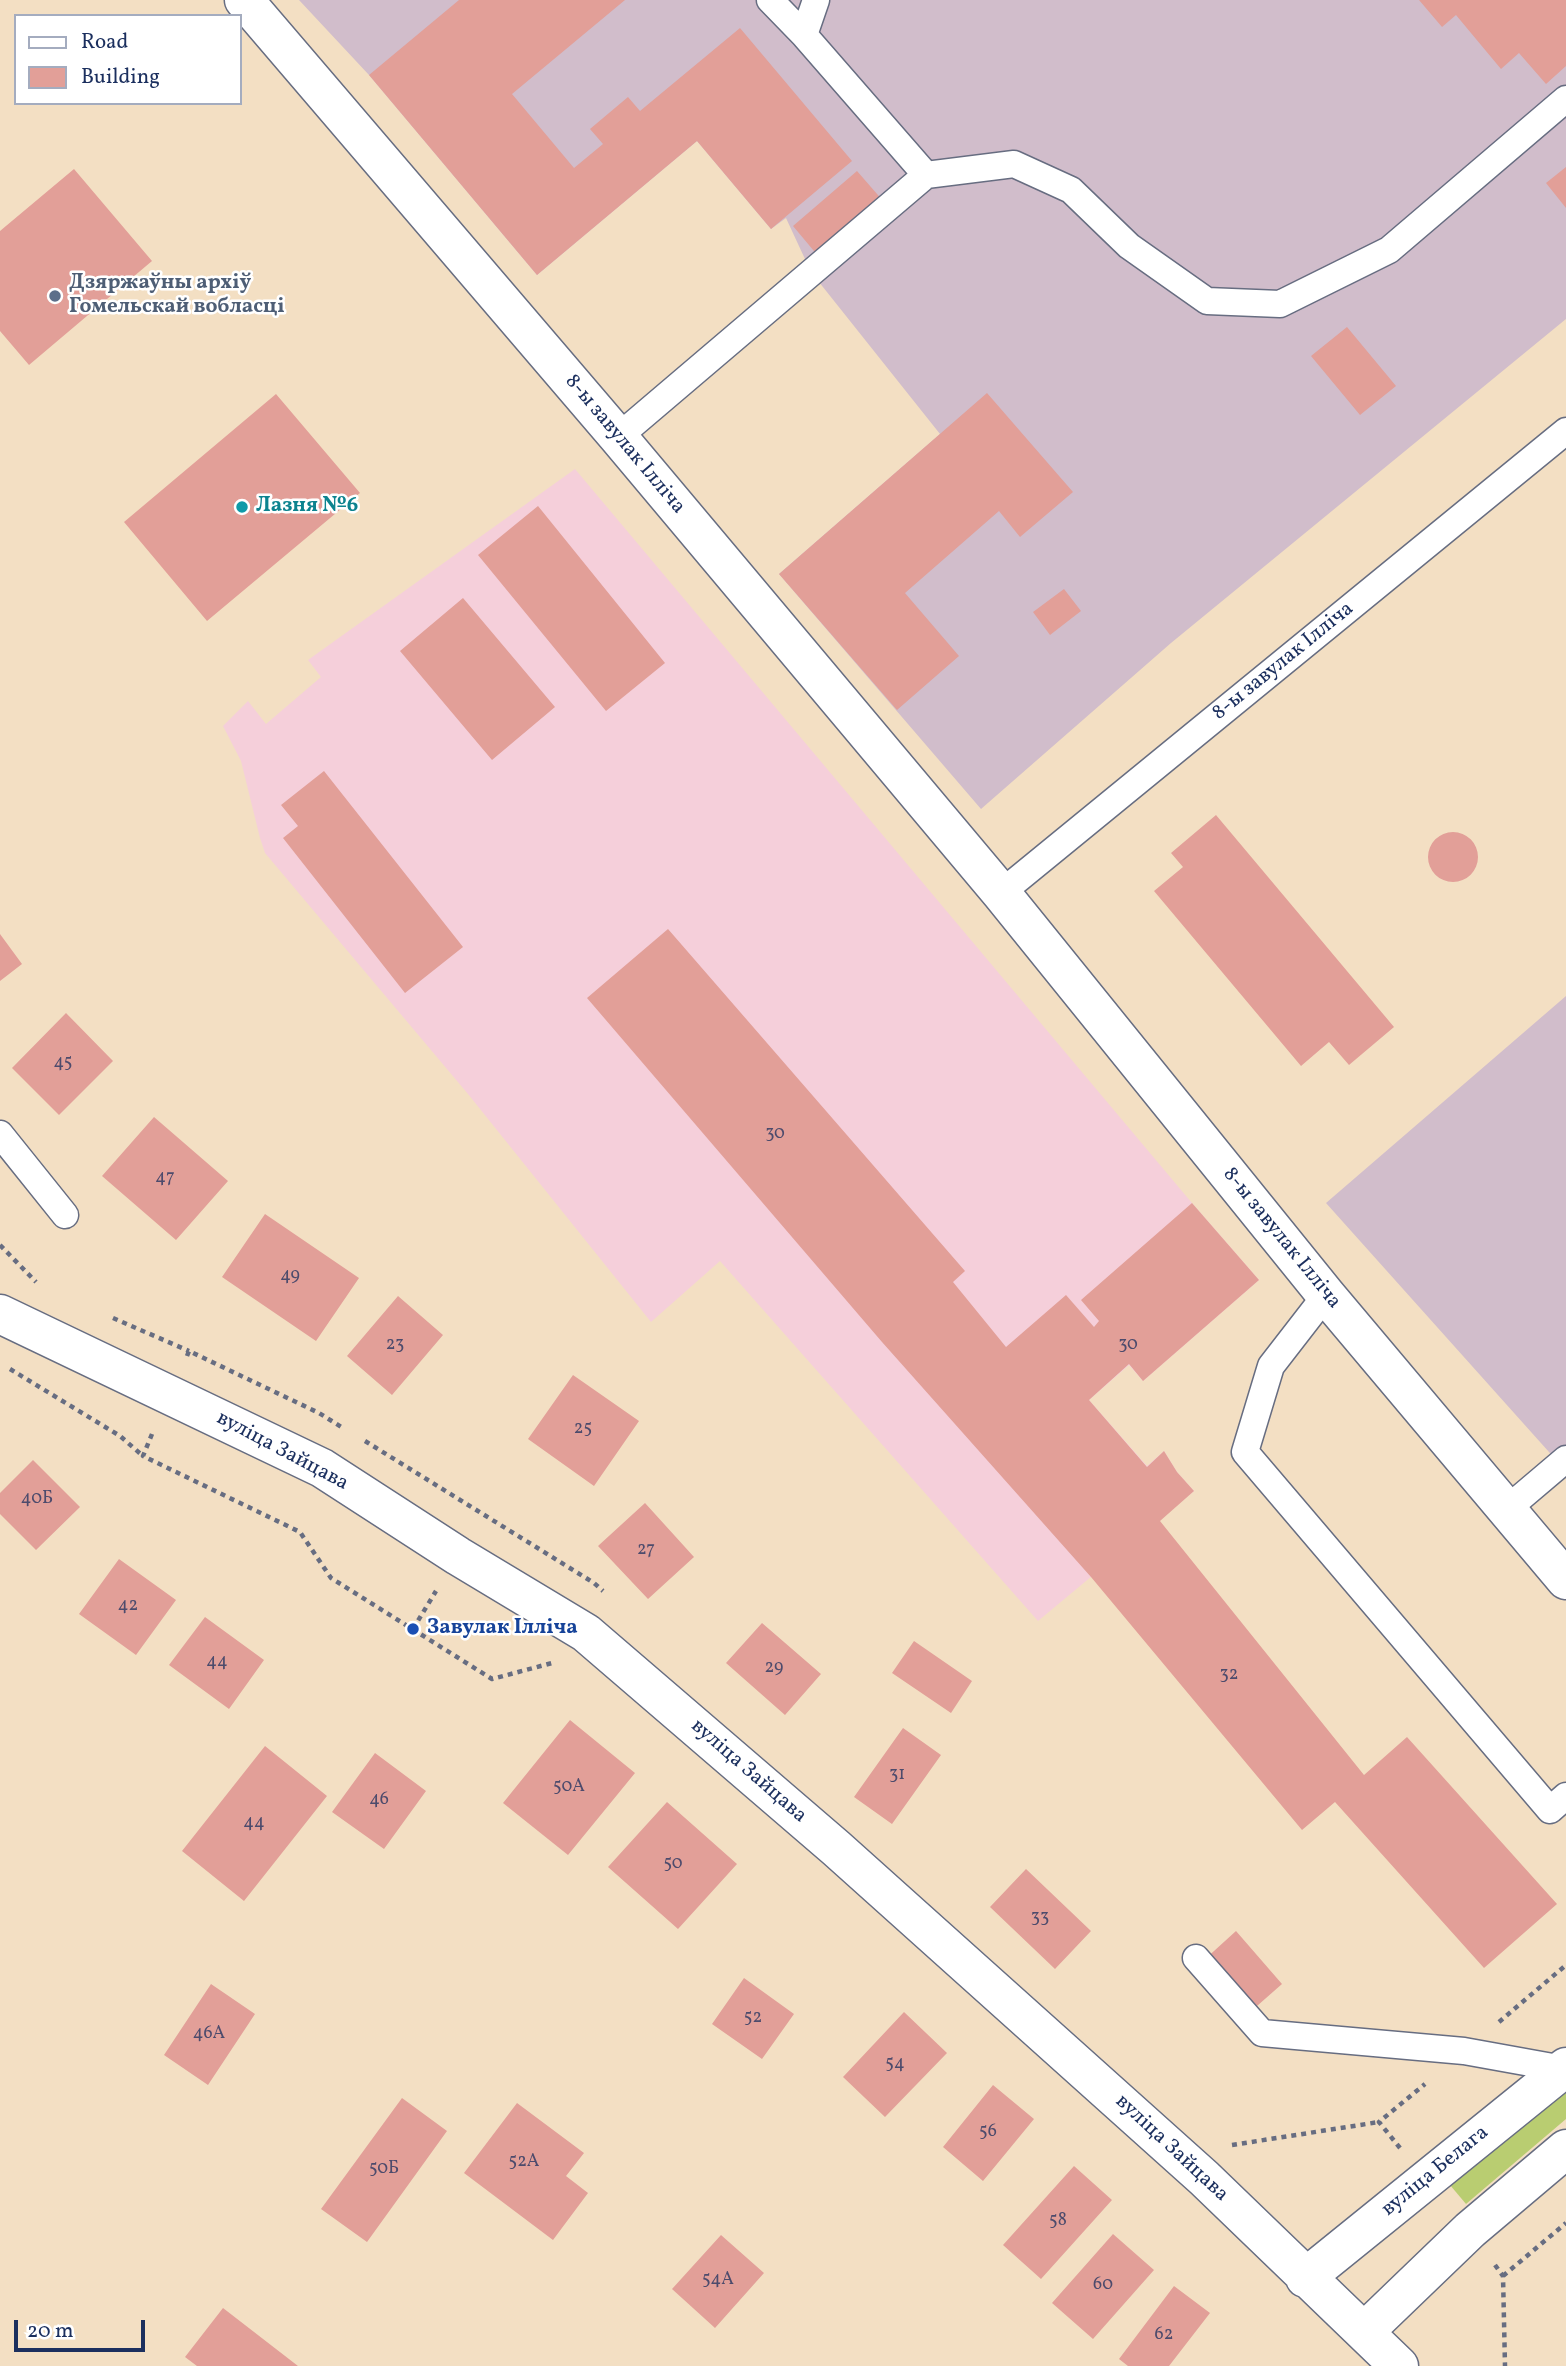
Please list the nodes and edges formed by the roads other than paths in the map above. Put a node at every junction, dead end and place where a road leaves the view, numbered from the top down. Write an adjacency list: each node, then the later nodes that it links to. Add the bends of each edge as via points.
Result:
1 (244, 0): 8 (street, 8-ы завулак Ілліча)
2 (770, 0): 4 (lane)
3 (816, 0): 4 (lane)
4 (804, 35): 6 (lane)
5 (1566, 99): 6 (lane, via 1389,250 1280,304 1207,301 1129,246 1071,190 1014,164)
6 (926, 176): 8 (lane)
7 (1566, 431): 9 (lane, 8-ы завулак Ілліча)
8 (618, 437): 9 (street, 8-ы завулак Ілліча)
9 (1001, 893): 12 (street, 8-ы завулак Ілліча)
10 (0, 1133): 11 (lane)
11 (65, 1215)
12 (1326, 1295): 15 (street, 8-ы завулак Ілліча); 17 (lane, via 1270,1366 1245,1452 1550,1810)
13 (0, 1314): 21 (street, вуліца Зайцава, via 322,1468 586,1633 836,1848 1204,2178)
14 (1566, 1459): 15 (lane)
15 (1507, 1509): 16 (street, 8-ы завулак Ілліча)
16 (1566, 1580)
17 (1566, 1796)
18 (1196, 1958): 19 (lane, via 1262,2033 1464,2051)
19 (1565, 2068): 21 (street, вуліца Белага)
20 (1566, 2149): 22 (street, via 1470,2230)
21 (1305, 2278): 22 (street, вуліца Зайцава)
22 (1364, 2332): 23 (street, вуліца Зайцава)
23 (1398, 2366)

